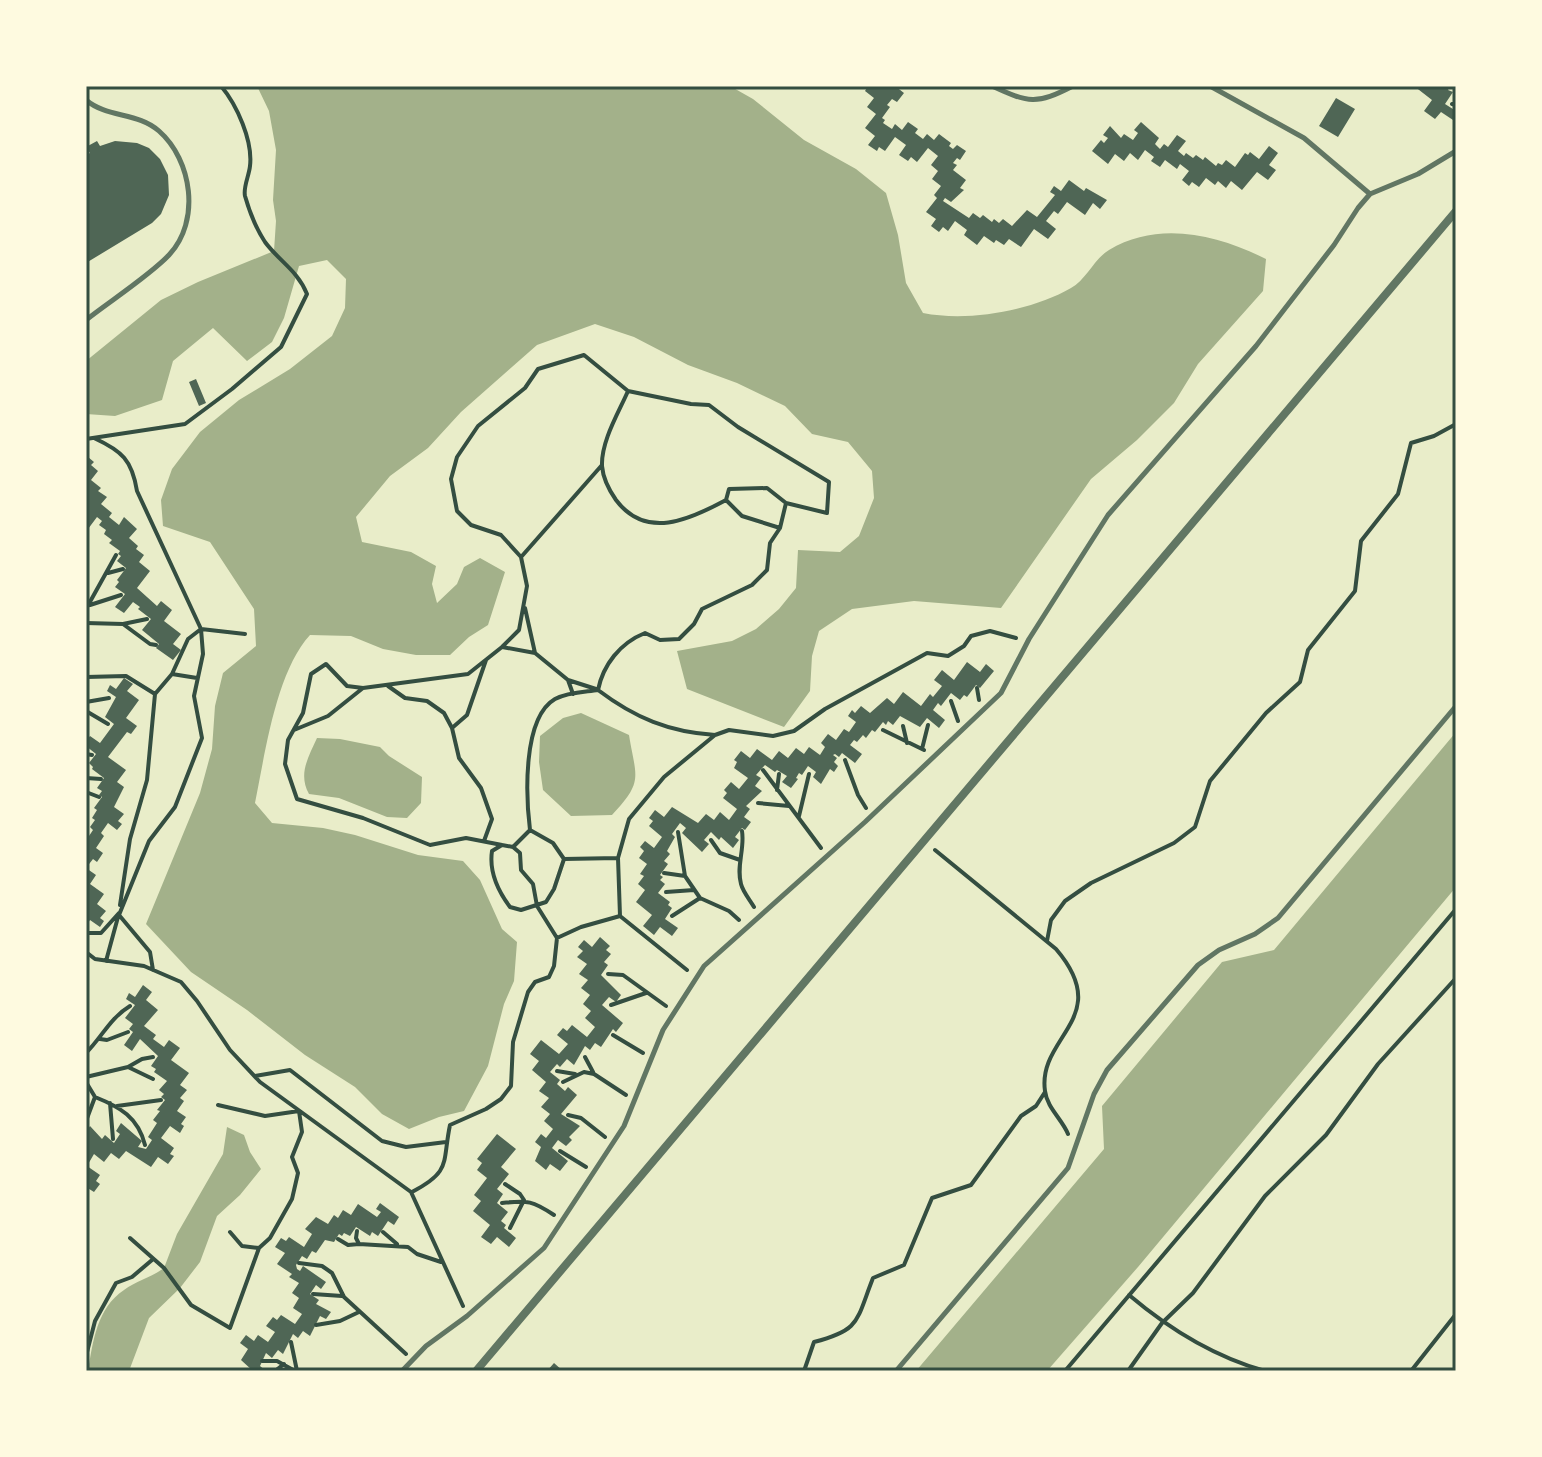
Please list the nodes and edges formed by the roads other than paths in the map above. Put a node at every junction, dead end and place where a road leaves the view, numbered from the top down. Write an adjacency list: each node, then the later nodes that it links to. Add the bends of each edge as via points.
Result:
1 (992, 86): 2 (lane, via 1021,99 1046,100)
2 (1073, 86)
3 (1210, 86): 6 (lane, via 1304,138)
4 (86, 100): 8 (lane, via 141,118 159,130 180,159 190,202 170,254)
5 (1456, 151): 6 (lane)
6 (1370, 194): 10 (lane, via 1256,346 1108,515 1001,693 695,977 663,1030 624,1126 544,1248)
7 (1456, 211): 11 (street)
8 (86, 320)
9 (1456, 706): 12 (lane, via 1278,918 1198,965 1107,1070 1068,1168)
10 (402, 1371)
11 (476, 1371)
12 (896, 1371)

